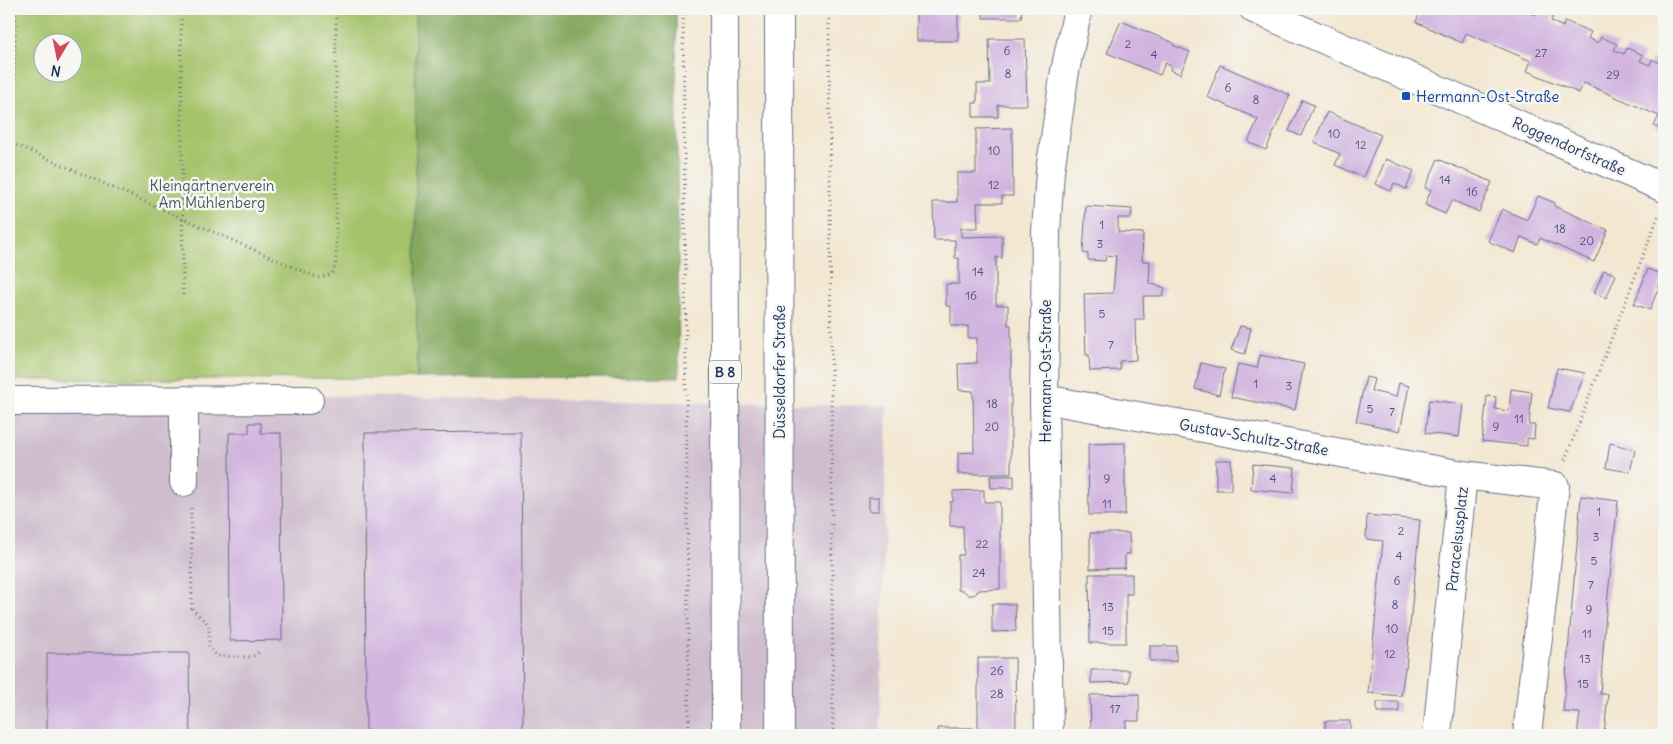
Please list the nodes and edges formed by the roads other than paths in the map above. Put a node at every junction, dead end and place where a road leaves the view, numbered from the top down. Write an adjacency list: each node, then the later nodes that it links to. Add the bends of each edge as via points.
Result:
1 (724, 9): 12 (street, B 8)
2 (1078, 9): 6 (street, Hermann-Ost-Straße, via 1050,171)
3 (1254, 9): 5 (street, Roggendorfstraße)
4 (780, 11): 13 (street, Düsseldorfer Straße)
5 (1662, 198)
6 (1044, 399): 10 (street, Gustav-Schultz-Straße); 14 (street, Hermann-Ost-Straße)
7 (9, 400): 8 (street)
8 (184, 400): 9 (street); 11 (street)
9 (309, 400)
10 (1463, 475): 15 (street, Paracelsusplatz); 16 (street, Paracelsusplatz, via 1555,486)
11 (184, 482)
12 (726, 735)
13 (780, 735)
14 (1049, 735)
15 (1437, 735)
16 (1526, 735)

